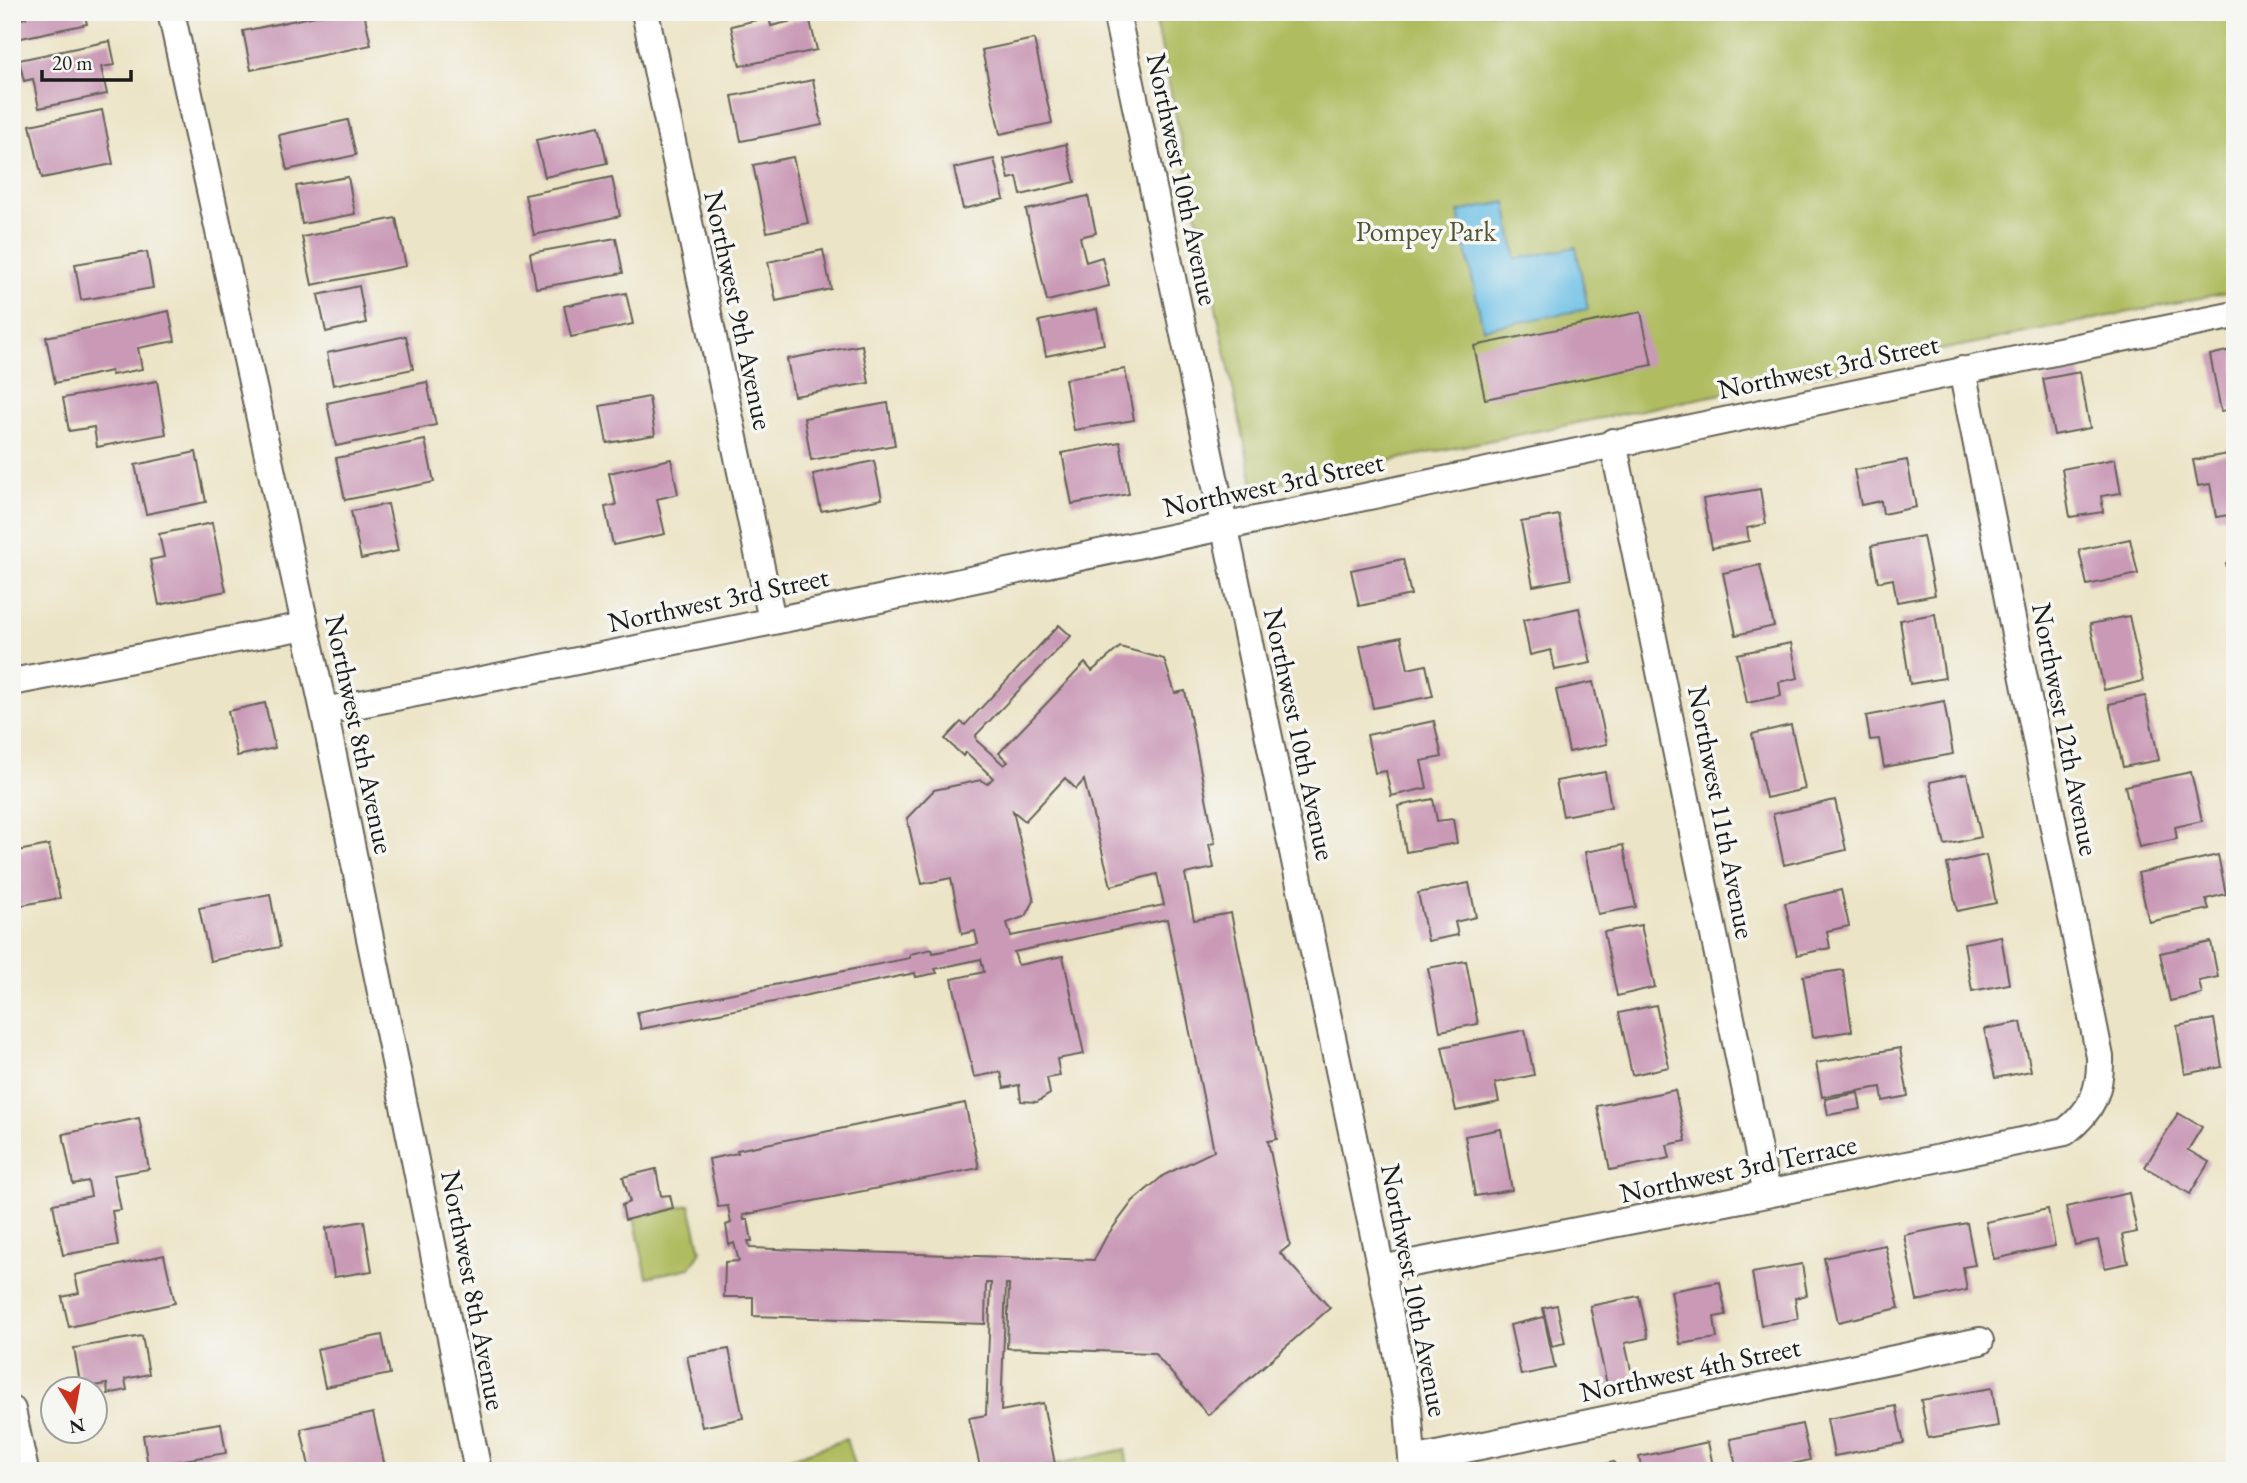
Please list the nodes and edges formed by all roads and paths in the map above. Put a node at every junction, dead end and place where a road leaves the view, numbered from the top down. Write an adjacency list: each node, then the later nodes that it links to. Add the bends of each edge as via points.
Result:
1 (171, 12): 9 (street, Northwest 8th Avenue)
2 (645, 12): 8 (street, Northwest 9th Avenue)
3 (1116, 12): 7 (street, Northwest 10th Avenue)
4 (2235, 315): 5 (street, Northwest 3rd Street)
5 (1962, 370): 6 (street, Northwest 3rd Street); 12 (street, Northwest 12th Avenue, via 2100,1057 2101,1080)
6 (1613, 442): 7 (street, Northwest 3rd Street); 13 (street, Northwest 11th Avenue)
7 (1224, 528): 8 (street, Northwest 3rd Street); 14 (street, Northwest 10th Avenue)
8 (772, 620): 11 (street, Northwest 3rd Street)
9 (305, 626): 10 (street); 11 (street, Northwest 8th Avenue)
10 (12, 682)
11 (324, 711): 19 (street, Northwest 8th Avenue)
12 (2095, 1101): 13 (street, Northwest 3rd Terrace, via 2065,1132)
13 (1767, 1194): 14 (street, Northwest 3rd Terrace)
14 (1381, 1269): 17 (street, Northwest 10th Avenue, via 1408,1408)
15 (1980, 1341): 17 (street, Northwest 4th Street)
16 (12, 1410): 18 (street)
17 (1413, 1465)
18 (25, 1471)
19 (478, 1471)

